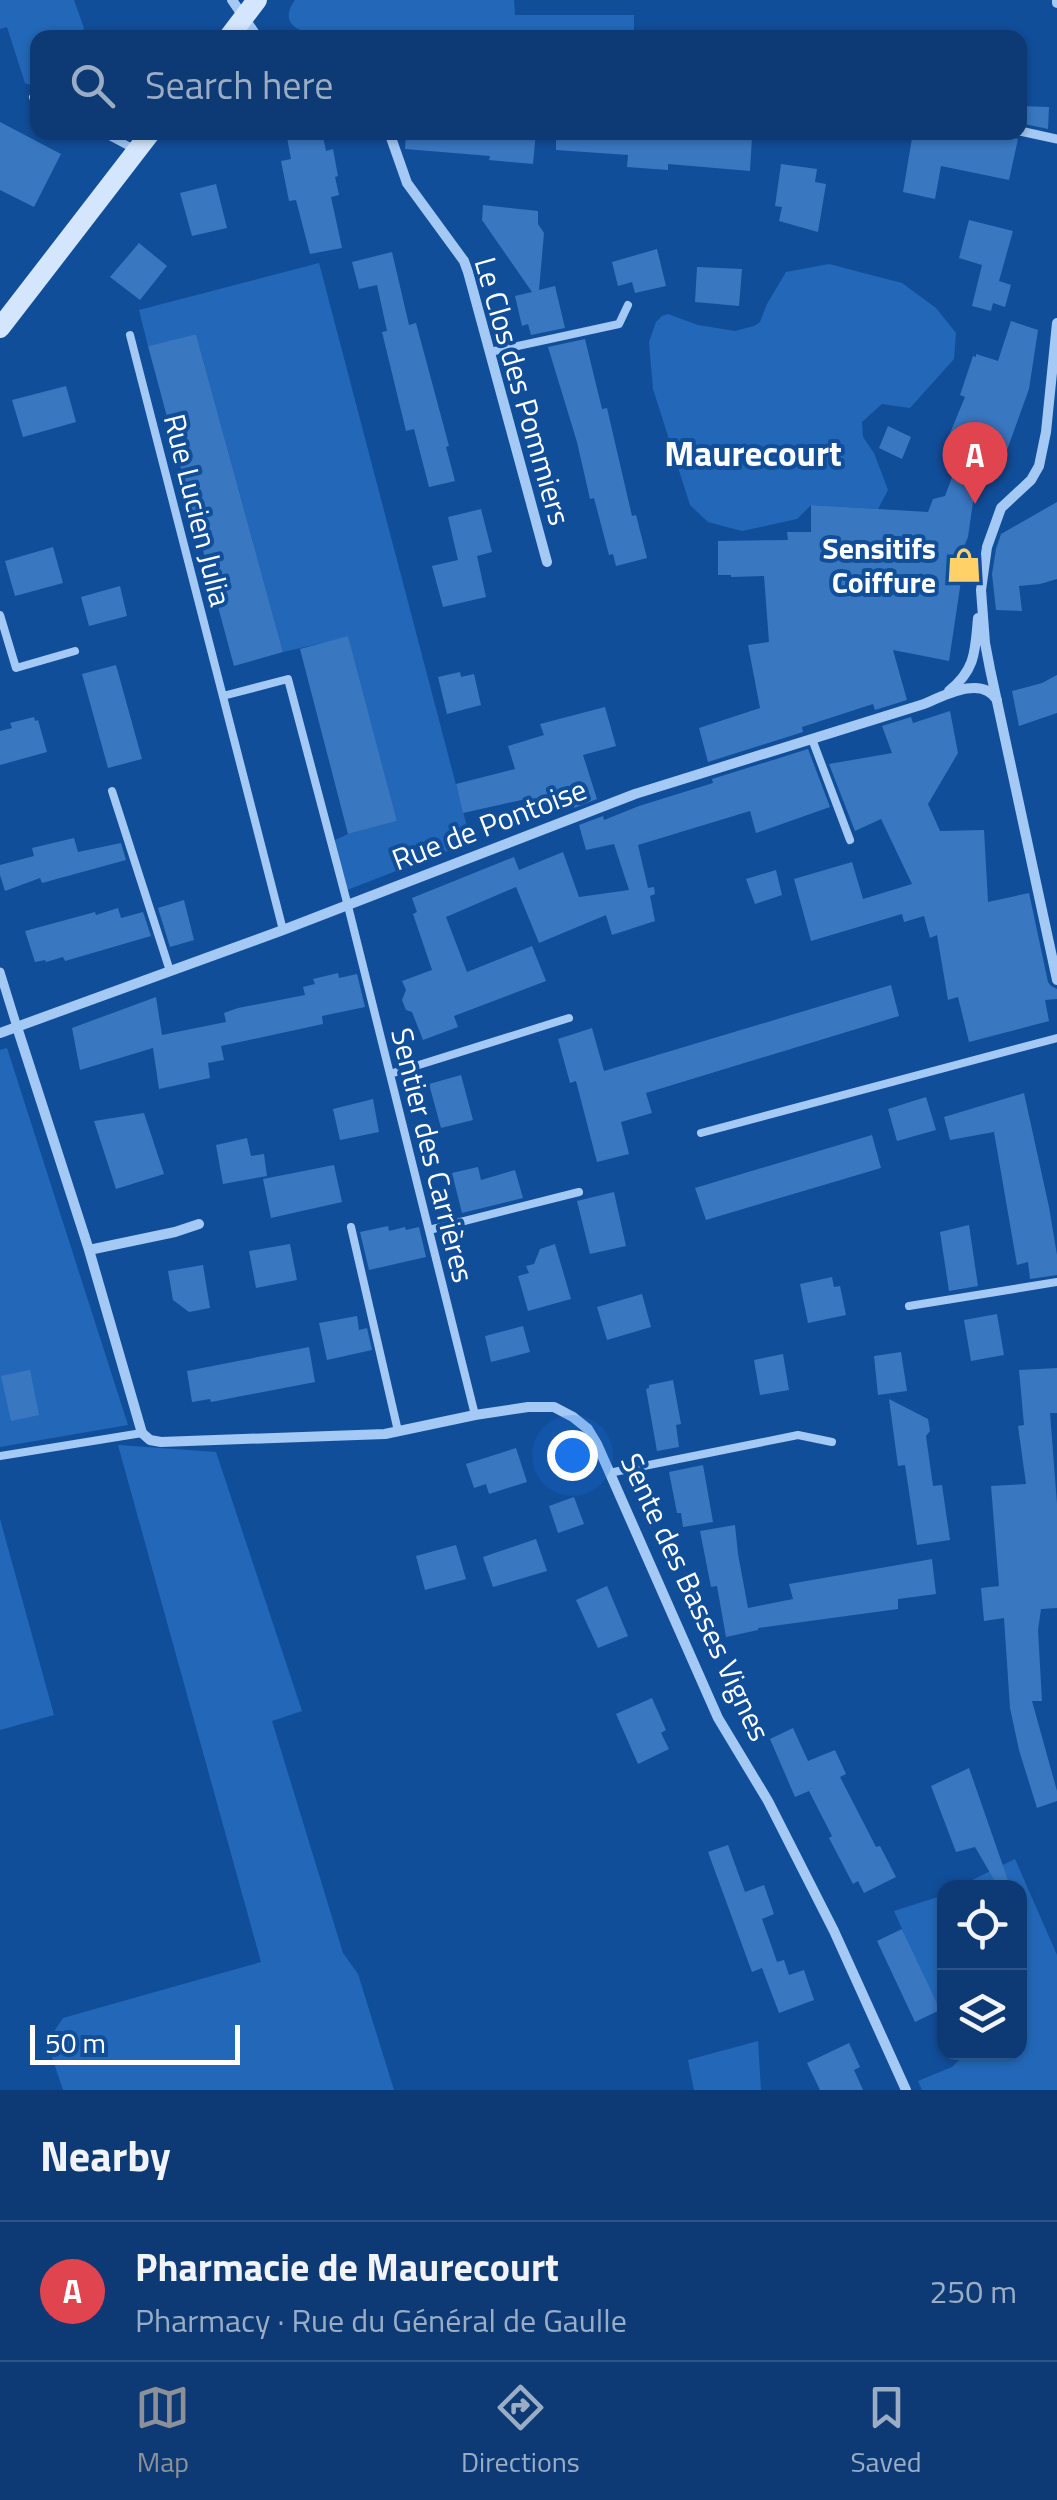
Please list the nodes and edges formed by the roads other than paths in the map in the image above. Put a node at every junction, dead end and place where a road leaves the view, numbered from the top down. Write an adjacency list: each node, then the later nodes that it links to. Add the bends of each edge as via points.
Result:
1 (257, 0): 2 (main road)
2 (238, 9): 3 (street)
3 (252, 30)
4 (1027, 133): 5 (street)
5 (1057, 139)
6 (118, 140): 9 (lane)
7 (145, 140): 9 (main road)
8 (392, 140): 14 (street, Le Clos des Pommiers, via 408,182 464,261)
9 (137, 150): 12 (main road)
10 (628, 305): 14 (lane, via 619,324)
11 (1057, 323): 15 (street)
12 (0, 328)
13 (130, 334): 22 (lane, Rue Lucien Julia)
14 (490, 352): 17 (street, Le Clos des Pommiers)
15 (1040, 460): 16 (street); 18 (street, via 1031,480 1001,508)
16 (1057, 464)
17 (547, 562)
18 (981, 590): 21 (street, via 974,658); 23 (street)
19 (0, 615): 20 (lane, via 16,668)
20 (75, 652)
21 (944, 695): 23 (street, Rue de Pontoise, via 984,688); 24 (street, Rue de Pontoise)
22 (223, 696): 27 (lane, via 288,678); 28 (lane, Rue Lucien Julia)
23 (997, 700): 31 (street)
24 (812, 739): 26 (lane); 27 (street, Rue de Pontoise, via 635,794)
25 (112, 790): 29 (lane)
26 (850, 840)
27 (348, 906): 28 (street, Rue de Pontoise); 36 (lane, Sentier des Carrières)
28 (284, 930): 29 (street, Rue de Pontoise)
29 (170, 971): 33 (street, Rue de Pontoise)
30 (0, 972): 33 (street)
31 (1057, 980)
32 (568, 1018): 36 (lane)
33 (17, 1027): 34 (street, Rue de Pontoise); 42 (street)
34 (0, 1033)
35 (1057, 1038): 37 (lane)
36 (390, 1074): 41 (lane, Sentier des Carrières)
37 (702, 1134)
38 (580, 1192): 41 (lane)
39 (199, 1224): 42 (street)
40 (352, 1227): 46 (lane)
41 (429, 1230): 45 (lane, Sentier des Carrières)
42 (88, 1250): 47 (street)
43 (1057, 1282): 44 (lane)
44 (909, 1306)
45 (475, 1415): 46 (street, Sente des Basses Vignes); 50 (street, Sente des Basses Vignes, via 554,1407 588,1429)
46 (398, 1431): 47 (street, Sente des Basses Vignes, via 161,1442)
47 (142, 1432): 49 (lane, Sente des Basses Vignes)
48 (832, 1442): 50 (lane, via 798,1435)
49 (0, 1456)
50 (609, 1473): 51 (street, Sente des Basses Vignes, via 718,1718 834,1931)
51 (906, 2090)

